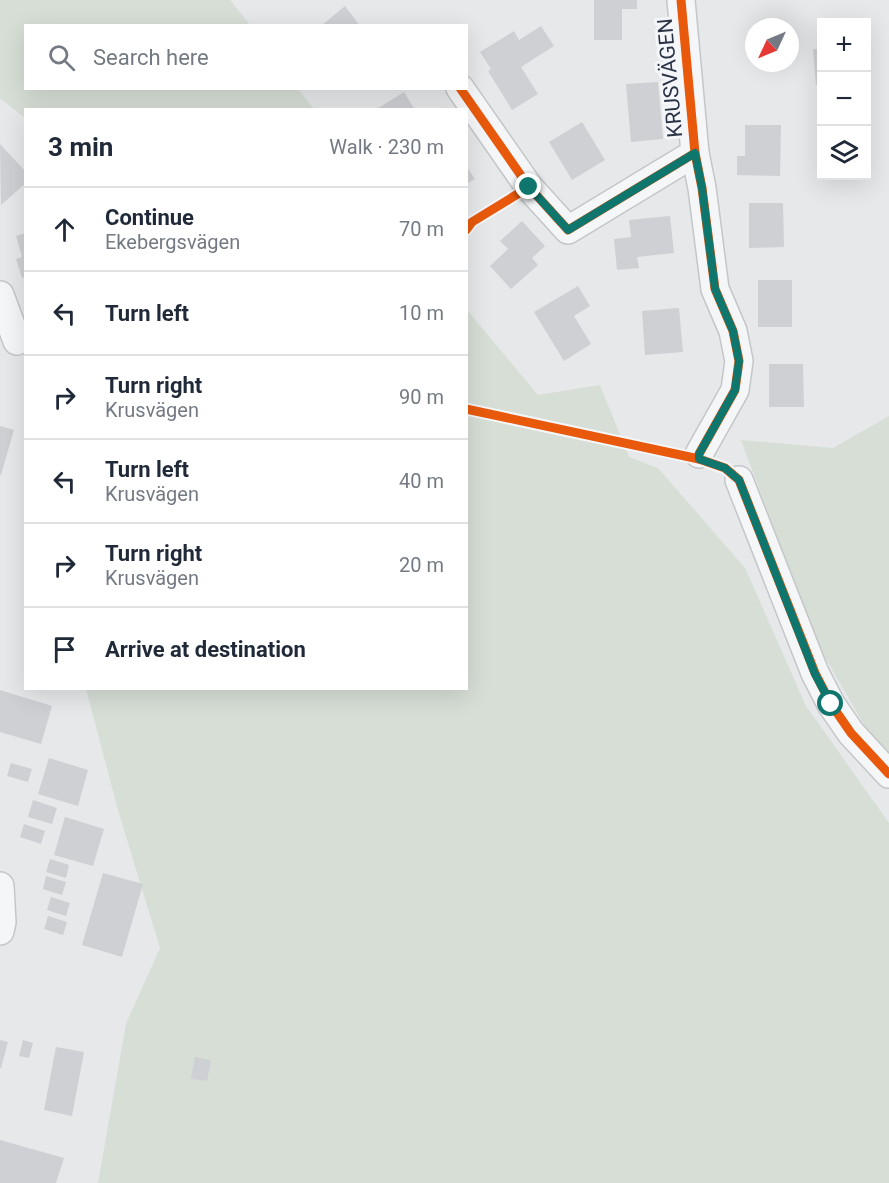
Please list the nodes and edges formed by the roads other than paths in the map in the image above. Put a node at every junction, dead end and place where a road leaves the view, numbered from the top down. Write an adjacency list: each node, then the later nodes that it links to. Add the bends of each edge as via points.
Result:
1 (681, 0): 3 (street, KRUSVÄGEN)
2 (461, 90): 3 (street, KRUSVÄGEN, via 529,187 568,230)
3 (695, 153): 6 (street, KRUSVÄGEN, via 715,289 733,331 739,361 735,390)
4 (0, 295): 5 (street)
5 (17, 341)
6 (699, 454)
7 (739, 480): 8 (street, via 815,674 851,733)
8 (889, 774)
9 (0, 886): 10 (street)
10 (0, 931)

